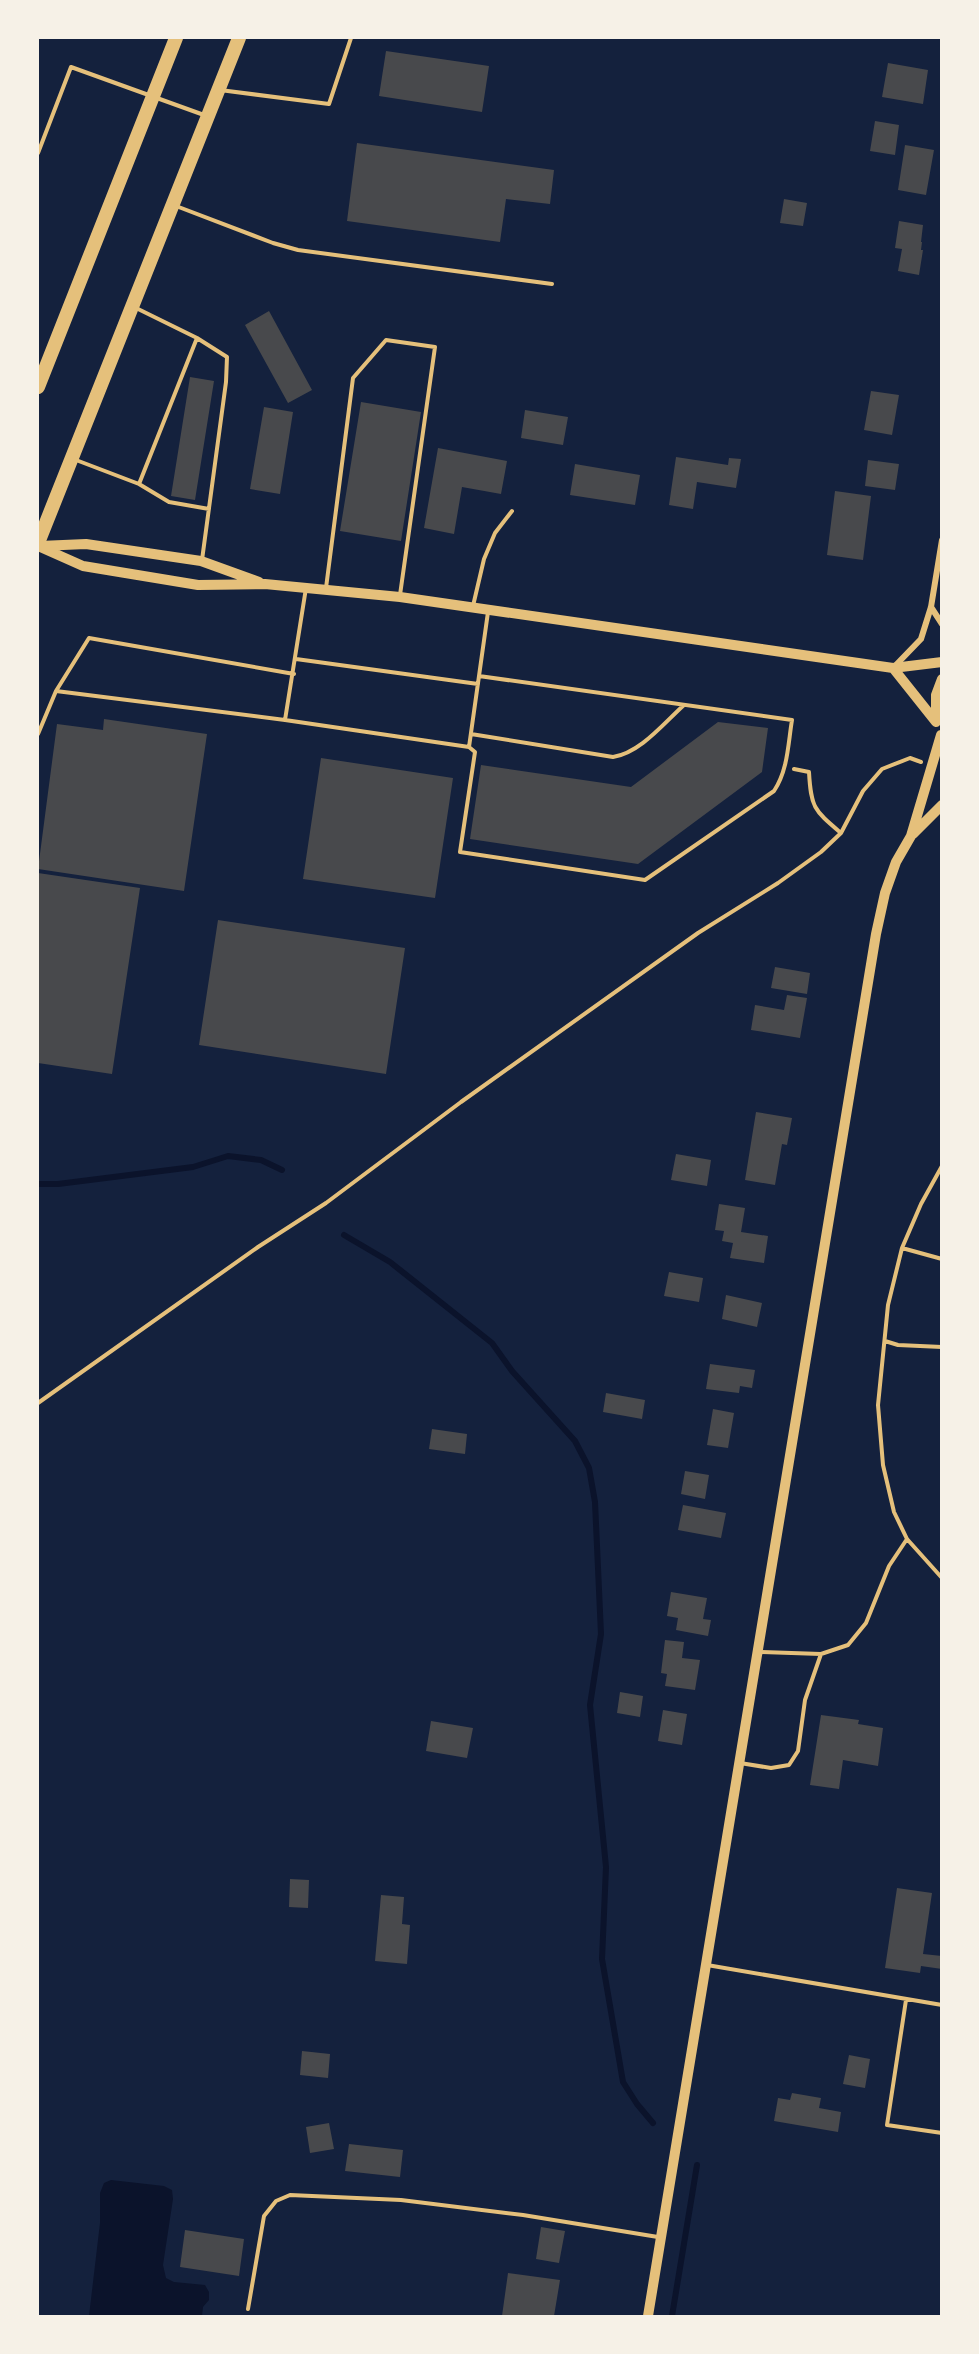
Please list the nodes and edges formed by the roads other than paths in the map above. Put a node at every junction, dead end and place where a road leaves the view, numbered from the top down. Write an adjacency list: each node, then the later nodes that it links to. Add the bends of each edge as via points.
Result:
1 (176, 38): 5 (main road)
2 (239, 38): 4 (main road)
3 (351, 38): 4 (lane, via 329,104)
4 (218, 90): 6 (main road)
5 (153, 96): 6 (lane); 7 (lane, via 71,67); 12 (main road)
6 (208, 116): 8 (main road)
7 (38, 153)
8 (173, 204): 9 (lane, via 298,250); 10 (main road)
9 (552, 284)
10 (132, 306): 11 (lane); 13 (main road)
11 (197, 338): 14 (lane); 15 (lane, via 227,357)
12 (38, 387)
13 (72, 459): 14 (lane); 18 (main road)
14 (139, 484): 15 (lane, via 169,502)
15 (209, 510): 19 (lane)
16 (512, 512): 24 (lane, via 495,533 488,550)
17 (942, 540): 25 (street)
18 (38, 545): 19 (street, via 86,544); 20 (street, via 83,566 198,585)
19 (201, 561): 20 (street)
20 (266, 584): 21 (street)
21 (306, 588): 22 (street); 28 (lane)
22 (326, 589): 23 (street); 23 (lane, via 353,378 386,340 435,347)
23 (399, 597): 24 (street)
24 (473, 607): 26 (street)
25 (931, 607): 27 (street); 30 (street, via 921,639)
26 (488, 609): 30 (street); 32 (lane)
27 (942, 624)
28 (296, 659): 31 (lane); 34 (lane)
29 (942, 662): 30 (street)
30 (893, 668): 38 (street)
31 (294, 674): 35 (lane, via 89,638); 37 (lane)
32 (479, 675): 34 (lane); 36 (lane)
33 (942, 679): 38 (street, via 936,695)
34 (478, 684): 40 (lane)
35 (56, 691): 37 (lane); 39 (lane)
36 (685, 705): 40 (lane, via 634,749 613,757); 42 (lane, via 792,720 785,768 774,791 645,880 460,852 475,752)
37 (285, 720): 42 (lane)
38 (936, 722): 41 (street)
39 (38, 734)
40 (471, 734): 42 (lane)
41 (941, 735): 44 (street)
42 (469, 747)
43 (942, 805): 44 (street)
44 (910, 836): 52 (street, via 885,893 876,934)
45 (942, 1166): 46 (lane)
46 (902, 1248): 47 (lane); 48 (lane, via 888,1305)
47 (942, 1259)
48 (885, 1341): 49 (lane); 50 (lane, via 878,1405 883,1466 894,1512)
49 (942, 1347)
50 (907, 1539): 51 (lane); 53 (lane, via 889,1566 866,1623 848,1645)
51 (942, 1578)
52 (758, 1652): 53 (lane); 54 (street)
53 (821, 1654): 54 (lane, via 805,1700 798,1752 789,1765 771,1768)
54 (739, 1762): 55 (street)
55 (707, 1965): 56 (lane); 59 (street)
56 (906, 2000): 57 (lane); 58 (lane, via 887,2125)
57 (942, 2005)
58 (942, 2133)
59 (662, 2238): 60 (lane, via 401,2200 290,2194 276,2201 264,2216); 61 (street)
60 (248, 2309)
61 (648, 2316)

